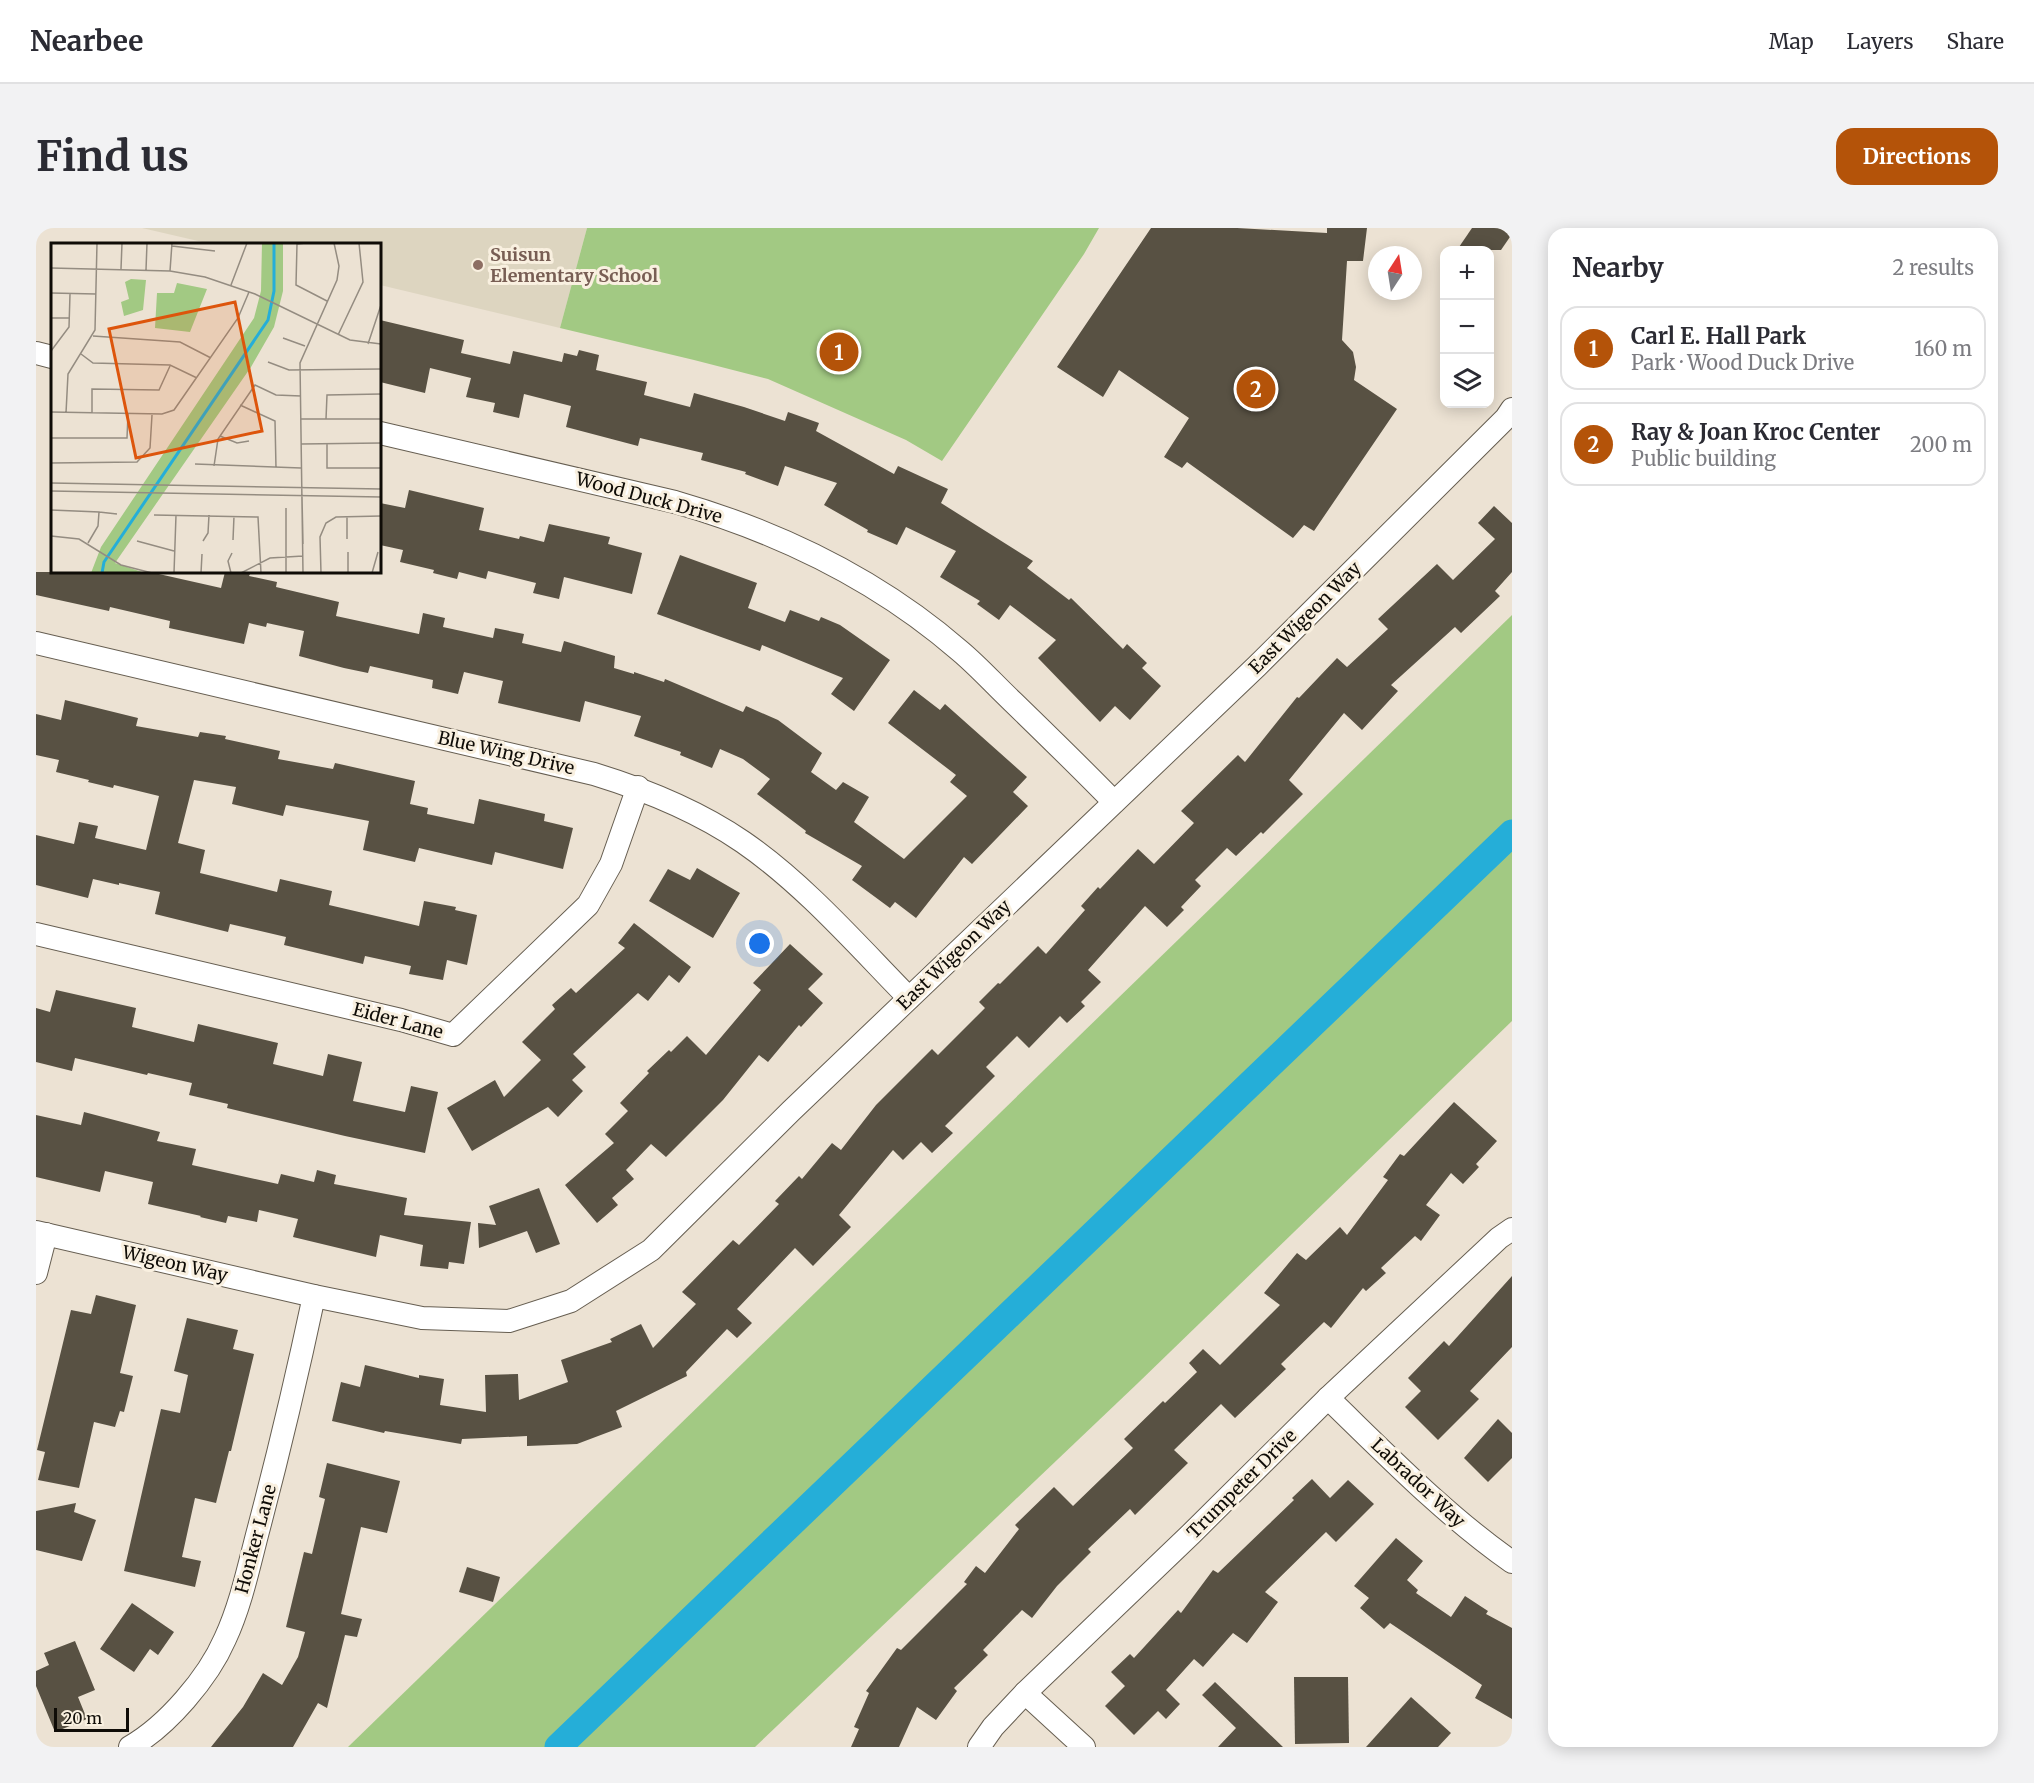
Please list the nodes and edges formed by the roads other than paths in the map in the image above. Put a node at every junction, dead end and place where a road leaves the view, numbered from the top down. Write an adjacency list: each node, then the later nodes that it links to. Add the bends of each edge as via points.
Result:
1 (36, 353): 2 (street)
2 (51, 357)
3 (1512, 409): 7 (street, East Wigeon Way, via 1257,666)
4 (381, 433): 7 (street, Wood Duck Drive, via 675,501 719,514 796,546 866,583 961,652)
5 (36, 643): 6 (street, Blue Wing Drive)
6 (638, 787): 8 (street, Eider Lane, via 611,864 588,905 453,1035); 9 (street, Blue Wing Drive, via 743,841 788,877)
7 (1114, 802): 9 (street, East Wigeon Way)
8 (36, 934)
9 (909, 998): 13 (street, East Wigeon Way, via 651,1250 571,1301 509,1320 422,1318)
10 (1512, 1229): 14 (street, Trumpeter Drive)
11 (41, 1233): 12 (street); 13 (street, Wigeon Way)
12 (36, 1273)
13 (314, 1296): 17 (street, Honker Lane, via 284,1436 226,1639 208,1671 176,1709)
14 (1328, 1398): 15 (street, Labrador Way, via 1471,1532); 16 (street, Trumpeter Drive)
15 (1512, 1562)
16 (1025, 1693): 18 (street, Trumpeter Drive); 19 (street)
17 (130, 1747)
18 (979, 1747)
19 (1084, 1747)

